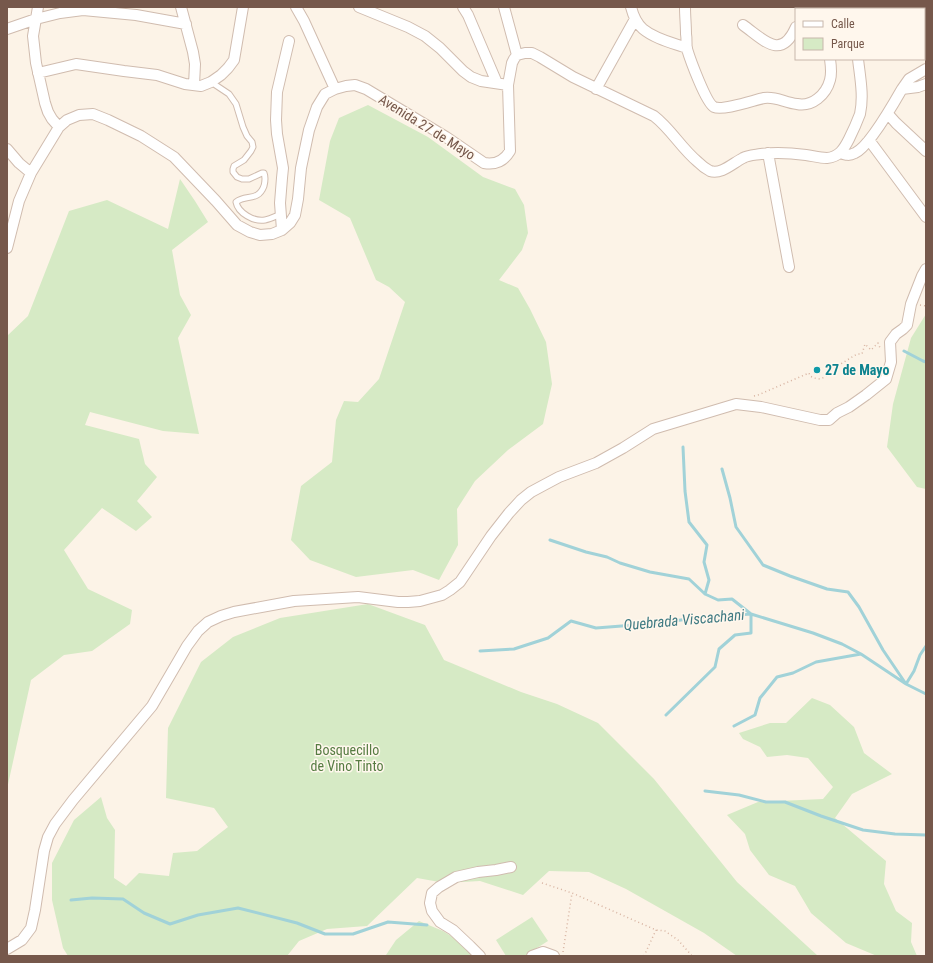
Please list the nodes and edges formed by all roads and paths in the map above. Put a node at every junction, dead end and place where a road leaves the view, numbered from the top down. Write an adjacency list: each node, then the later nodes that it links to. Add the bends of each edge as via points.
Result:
1 (38, 7): 10 (street)
2 (181, 7): 12 (street)
3 (243, 7): 23 (street, via 234,60 221,76)
4 (296, 7): 28 (street)
5 (359, 7): 24 (street, via 425,36 471,77)
6 (463, 7): 24 (street)
7 (504, 7): 18 (street)
8 (631, 7): 11 (street)
9 (685, 7): 17 (street)
10 (36, 19): 12 (street, via 82,10 136,15); 14 (street); 22 (street, via 33,36)
11 (635, 19): 17 (street, via 642,29); 29 (street)
12 (186, 24): 26 (street, via 195,64)
13 (743, 25): 15 (street, via 777,46 786,42)
14 (7, 29)
15 (795, 29)
16 (289, 41): 39 (street, via 277,92 277,134 283,168)
17 (687, 48): 19 (street, via 709,102 720,108 766,97 803,105 814,102 823,95 830,80)
18 (517, 55): 27 (street, Avenida 27 de Mayo, via 512,63); 29 (street, via 532,53)
19 (830, 60)
20 (858, 60): 37 (street, via 861,87 859,114)
21 (926, 69): 30 (street, via 909,79)
22 (38, 73): 26 (street, via 76,64 157,75); 32 (street, via 48,112)
23 (211, 82): 26 (street, via 201,86); 39 (lane, via 229,94 236,104 247,136 252,142 251,151 244,160 234,166 233,172 242,179 249,179 262,173 266,176 262,192 240,199 236,202 237,205 241,211 257,220 263,221)
24 (497, 83): 27 (street)
25 (926, 84): 30 (street)
26 (194, 85)
27 (508, 85): 28 (street, Avenida 27 de Mayo, via 510,151 502,160 490,164 484,163 366,89 355,85)
28 (334, 89): 41 (street, via 325,94 316,107 301,168 295,215)
29 (596, 89): 36 (street, via 654,116 689,155 709,171 723,170 744,157)
30 (902, 89): 31 (street)
31 (888, 114): 33 (street); 35 (street)
32 (60, 127): 38 (street); 41 (street, via 67,120 79,115 93,114 108,120 141,136 174,157 237,225 260,235)
33 (869, 140): 37 (street, via 854,154 847,156); 40 (street)
34 (7, 149): 38 (street)
35 (926, 151)
36 (768, 153): 37 (street, via 824,158); 43 (street)
37 (840, 153)
38 (31, 173): 42 (street, via 19,201)
39 (280, 214): 41 (street)
40 (926, 217)
41 (282, 230)
42 (7, 248)
43 (789, 267)
44 (926, 269): 51 (street, via 911,304 907,325 890,342 891,362 886,379 829,420 736,404 653,429 596,463 559,477 531,492 509,513 460,582 442,595 408,602 358,597 294,601 234,612 208,622 187,646 152,706 72,800 55,824 44,850 31,928 22,940)
45 (882, 352): 46 (path, via 878,343 871,350 865,344 862,354 856,354 831,370 825,377 814,378 809,373)
46 (752, 396)
47 (511, 867): 52 (street, via 456,877 432,893 432,911 440,922 453,930)
48 (542, 883): 49 (path)
49 (572, 893): 50 (path); 55 (path)
50 (656, 930): 56 (path); 57 (path, via 665,931 678,940)
51 (7, 949)
52 (480, 956)
53 (532, 956): 54 (street, via 543,952)
54 (550, 956)
55 (562, 956)
56 (644, 956)
57 (692, 956)

